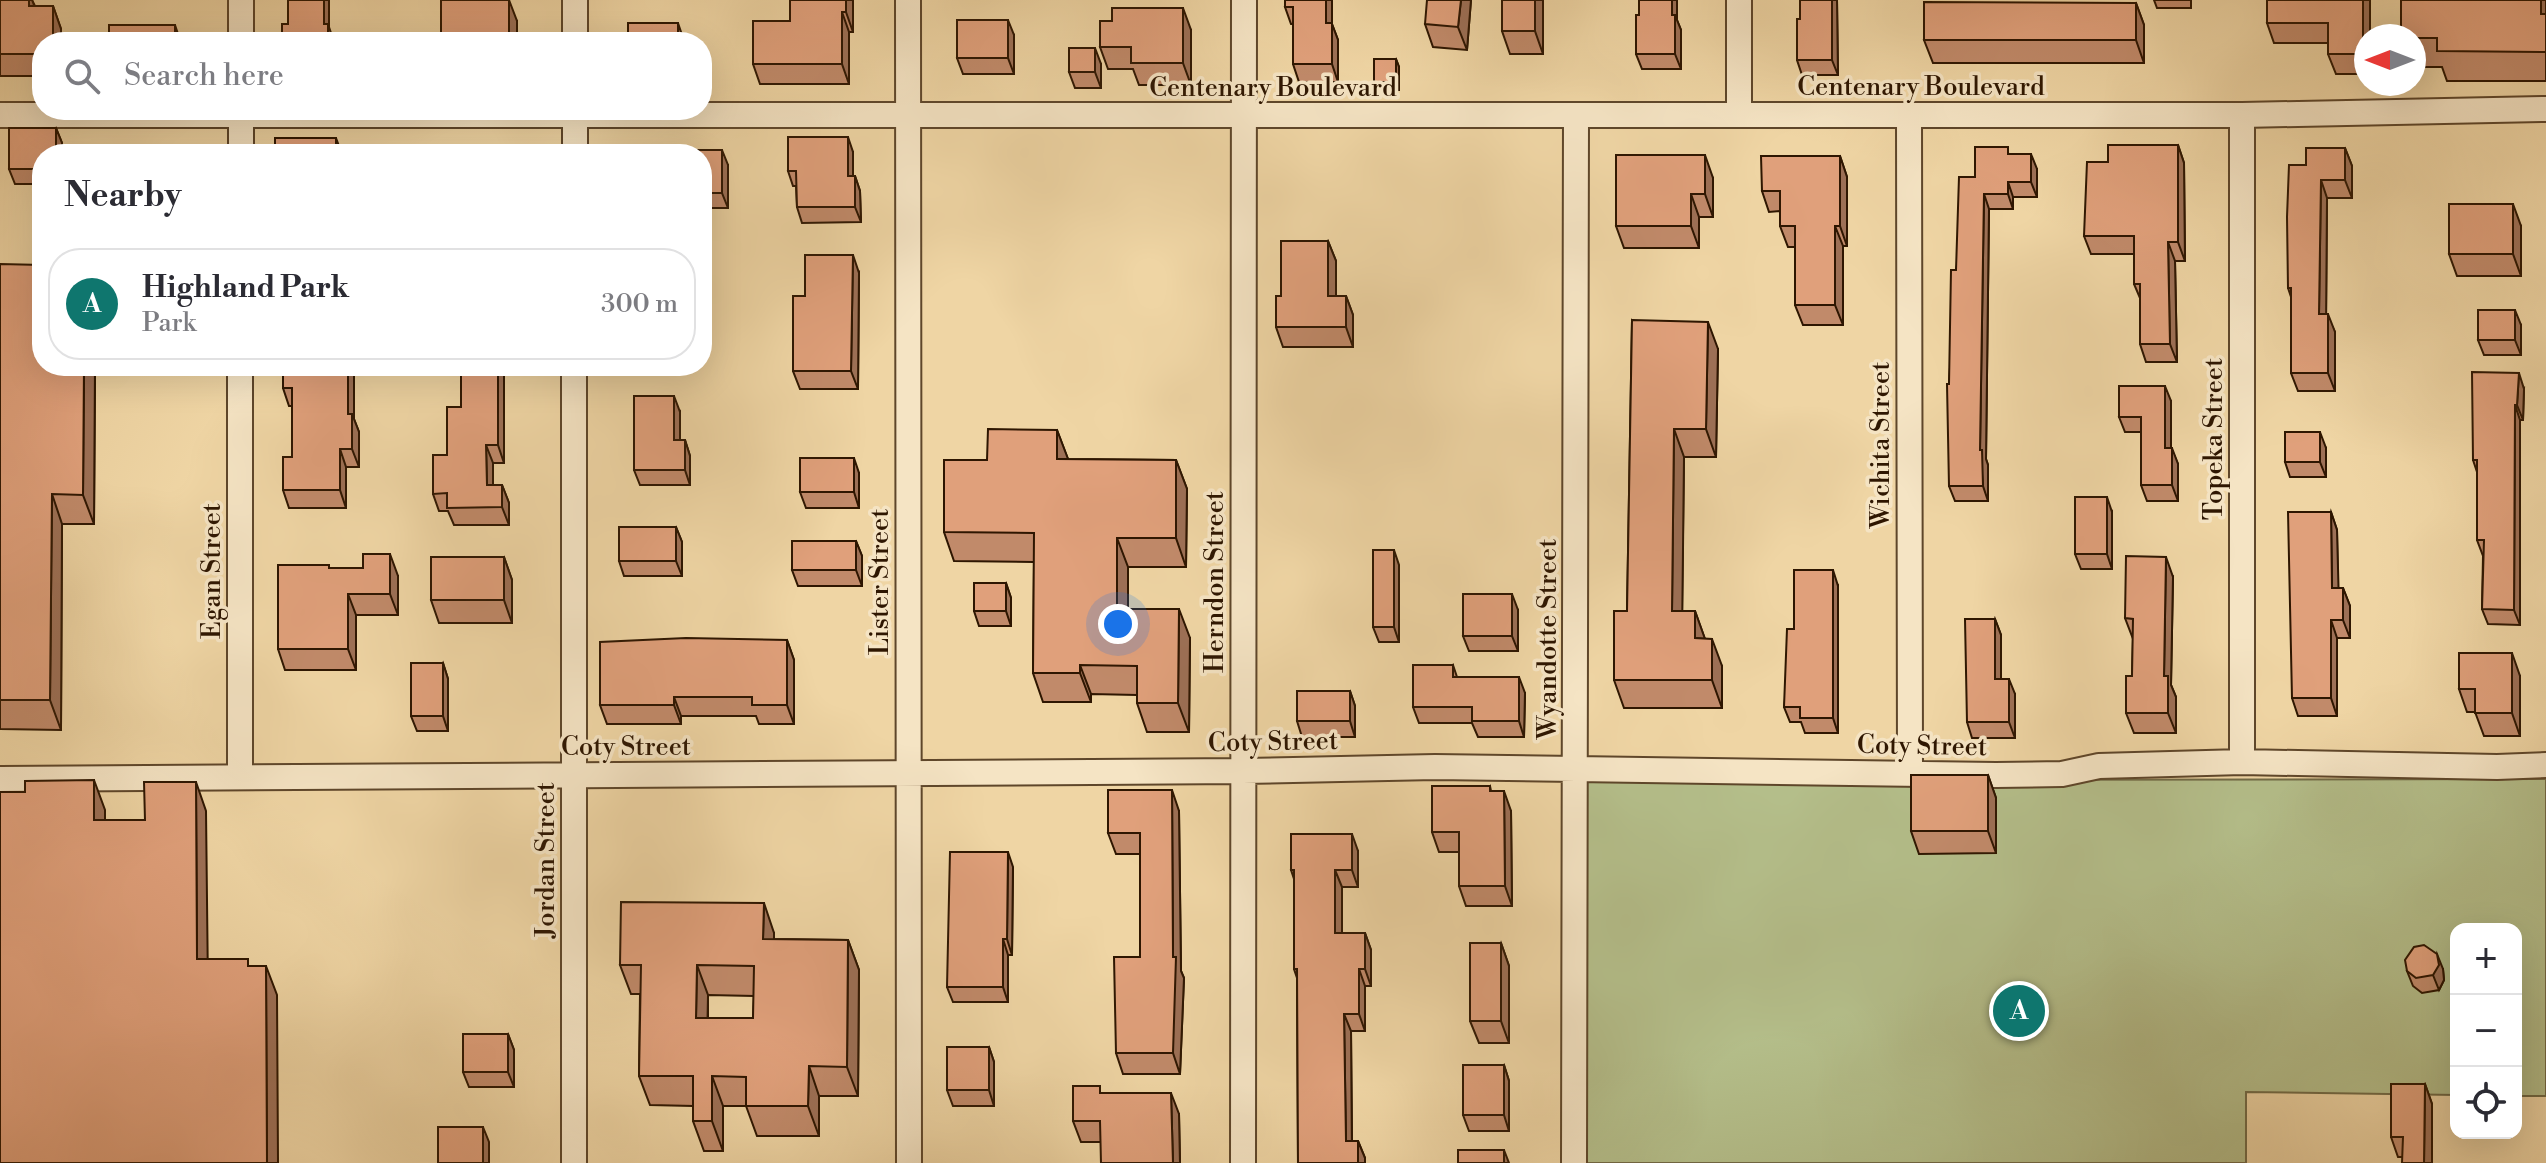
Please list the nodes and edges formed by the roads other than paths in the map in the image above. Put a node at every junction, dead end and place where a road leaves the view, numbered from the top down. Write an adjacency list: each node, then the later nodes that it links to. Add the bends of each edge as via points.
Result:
1 (241, 0): 6 (street)
2 (575, 0): 7 (street)
3 (908, 0): 12 (street, Lister Street)
4 (1244, 0): 17 (street, Herndon Street)
5 (1739, 0): 14 (street)
6 (241, 32)
7 (575, 32)
8 (2546, 109): 16 (street, Centenary Boulevard)
9 (712, 113): 12 (street, Centenary Boulevard)
10 (0, 115): 11 (street, Centenary Boulevard)
11 (32, 115)
12 (908, 115): 17 (street, Centenary Boulevard); 28 (street, Lister Street)
13 (1576, 115): 14 (street, Centenary Boulevard); 17 (street, Centenary Boulevard); 26 (street, Wyandotte Street)
14 (1739, 115): 15 (street, Centenary Boulevard)
15 (1909, 115): 16 (street, Centenary Boulevard); 29 (street, Wichita Street)
16 (2242, 115): 24 (street, Topeka Street)
17 (1242, 117): 27 (street, Herndon Street)
18 (241, 120): 20 (street)
19 (575, 120): 21 (street)
20 (241, 144)
21 (575, 144)
22 (240, 376): 31 (street, Egan Street)
23 (574, 376): 30 (street, Jordan Street)
24 (2242, 762): 25 (street, Coty Street); 29 (street, Coty Street, via 2099,766 2062,774)
25 (2546, 765)
26 (1575, 770): 27 (street, Coty Street); 29 (street, Coty Street); 36 (street, Wyandotte Street)
27 (1243, 771): 28 (street, Coty Street); 35 (street, Herndon Street)
28 (908, 773): 30 (street, Coty Street); 34 (street, Lister Street)
29 (1910, 774)
30 (574, 775): 31 (street, Coty Street); 33 (street, Jordan Street)
31 (240, 776): 32 (street, Coty Street)
32 (0, 779)
33 (574, 1163)
34 (909, 1163)
35 (1243, 1163)
36 (1574, 1163)

